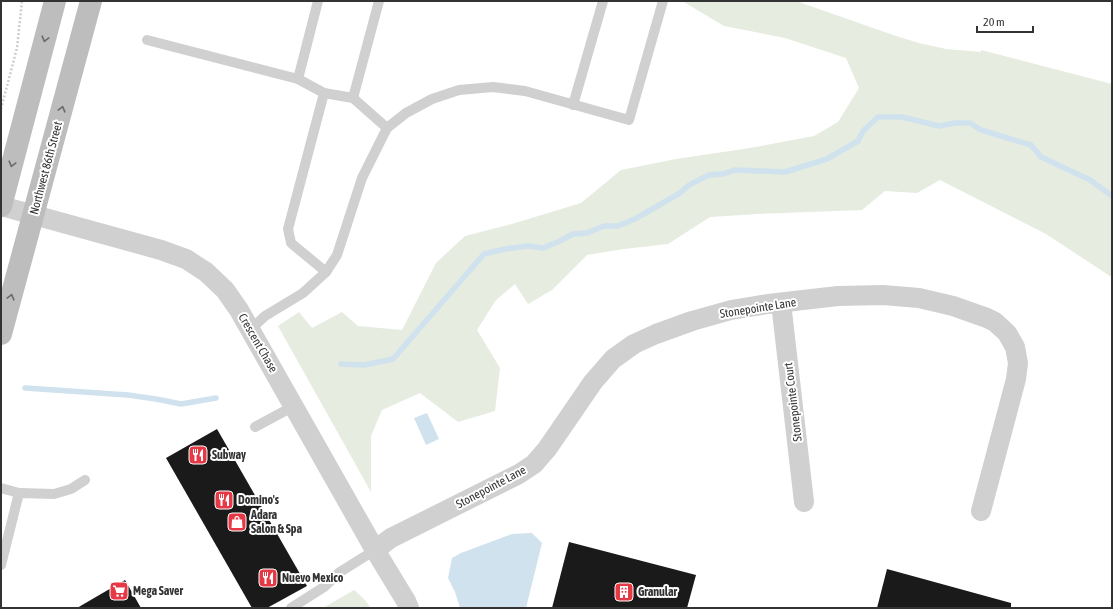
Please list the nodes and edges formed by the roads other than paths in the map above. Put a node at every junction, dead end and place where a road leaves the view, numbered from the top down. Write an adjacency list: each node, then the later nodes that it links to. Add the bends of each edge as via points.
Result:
1 (55, 1): 13 (main road, one-way to 13)
2 (90, 1): 14 (main road, Northwest 86th Street, one-way to 2)
3 (318, 1): 8 (lane)
4 (379, 1): 10 (lane)
5 (602, 1): 11 (lane)
6 (663, 1): 11 (lane, via 629,120)
7 (147, 40): 8 (lane)
8 (298, 79): 9 (lane)
9 (324, 93): 10 (lane); 15 (lane, via 288,229 291,243)
10 (353, 98): 12 (lane)
11 (573, 104): 12 (lane, via 525,91 493,87 459,90 432,98)
12 (387, 128): 15 (lane, via 362,178 337,255)
13 (1, 206): 14 (street, Crescent Chase)
14 (34, 214): 17 (street, Crescent Chase, via 186,259 206,272 225,290); 18 (main road, Northwest 86th Street, one-way to 14)
15 (326, 272): 17 (lane, via 303,293 265,316)
16 (781, 303): 24 (street, Stonepointe Court); 25 (street, Stonepointe Lane, via 838,296 883,295 920,298 987,318 1007,333 1016,352 1016,379); 26 (street, Stonepointe Lane, via 731,310 692,321 634,344 613,359 593,382 534,464 391,538)
17 (250, 330): 19 (street, Crescent Chase)
18 (1, 334)
19 (294, 406): 20 (lane); 26 (street, Crescent Chase)
20 (254, 427)
21 (85, 480): 23 (lane, via 71,489 54,494)
22 (1, 488): 23 (lane)
23 (19, 493): 27 (lane)
24 (804, 502)
25 (981, 511)
26 (375, 550): 28 (lane); 29 (street, Crescent Chase)
27 (1, 565)
28 (291, 608)
29 (410, 608)

